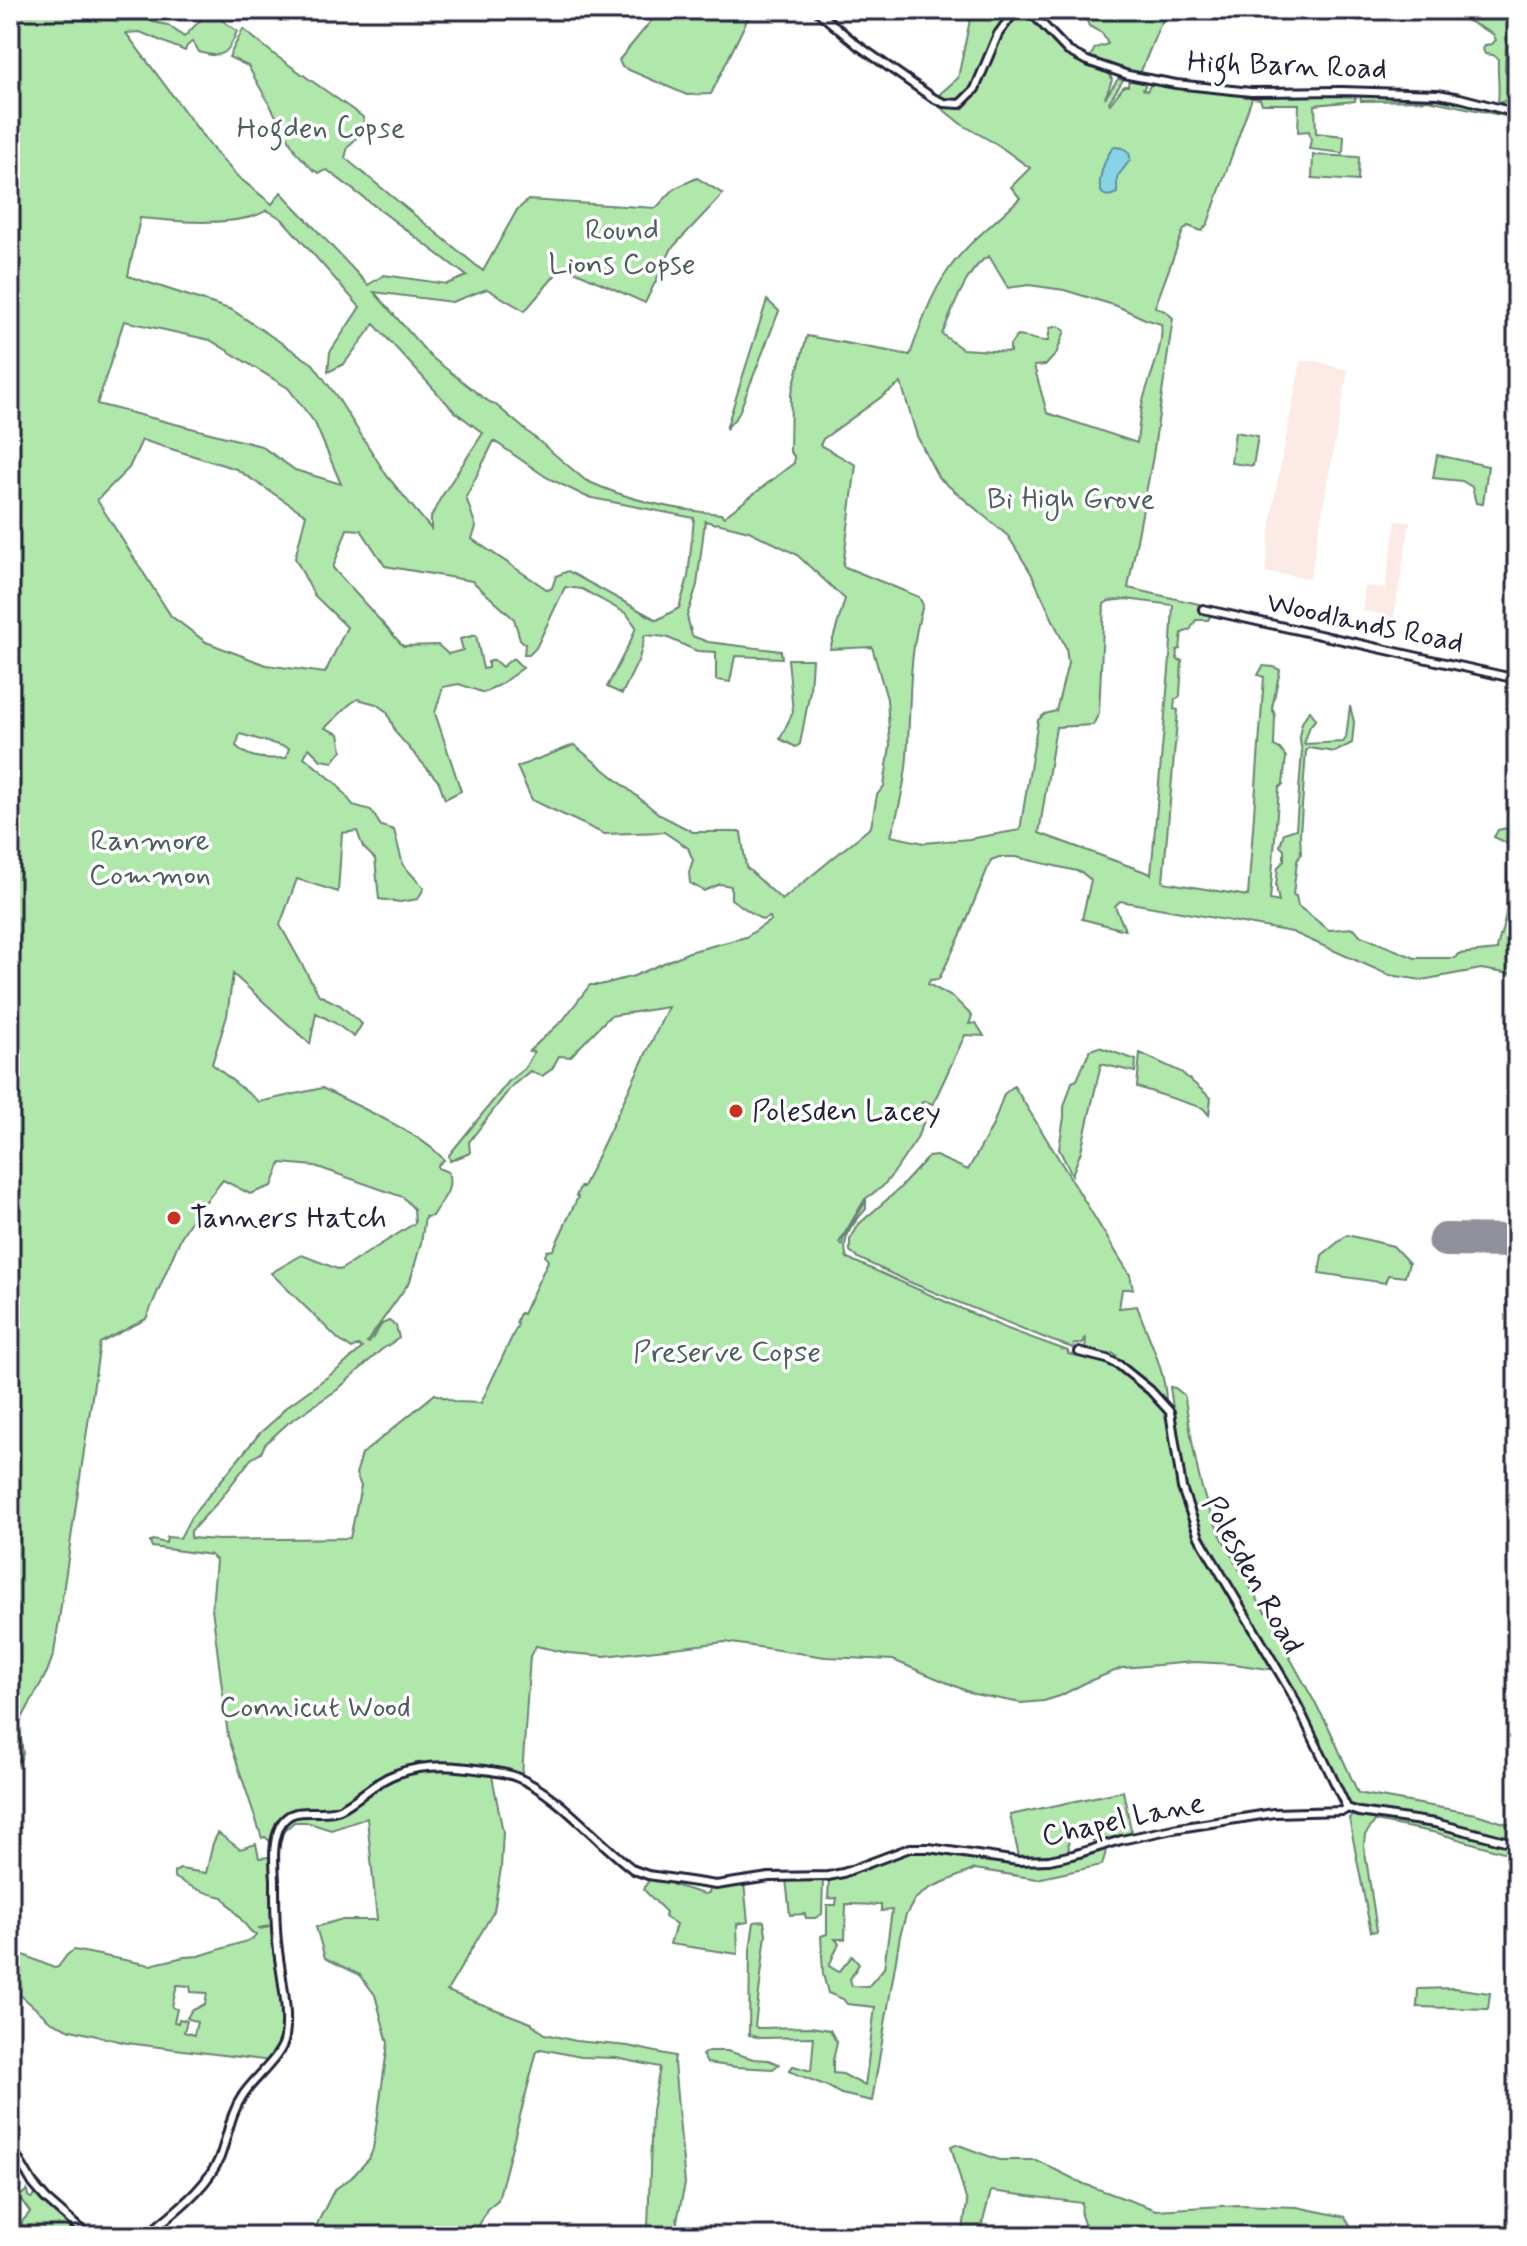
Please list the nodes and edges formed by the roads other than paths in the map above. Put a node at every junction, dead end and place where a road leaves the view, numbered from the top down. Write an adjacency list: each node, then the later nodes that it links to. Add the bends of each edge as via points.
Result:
1 (816, 10): 2 (street, via 933,98 960,104 975,89 998,34)
2 (1016, 10)
3 (1029, 10): 6 (street, High Barn Road, via 1068,51 1128,75 1251,92 1438,94)
4 (1502, 10): 5 (street)
5 (1517, 18)
6 (1517, 113)
7 (1203, 609): 8 (street, Woodlands Road)
8 (1517, 679)
9 (1079, 1352): 10 (street, Polesden Road, via 1119,1365 1170,1412 1182,1488 1199,1537 1291,1692)
10 (1347, 1808): 11 (street, Chapel Lane); 14 (street, Chapel Lane, via 1173,1829 1049,1860 910,1848 843,1873 716,1885 634,1870 556,1803 515,1776 453,1766 418,1767 380,1781 336,1811 299,1812 280,1827 275,1842 275,1926 284,2042 235,2107 219,2158 202,2185)
11 (1517, 1844)
12 (10, 2145): 13 (street, via 33,2184)
13 (88, 2236)
14 (146, 2236)

